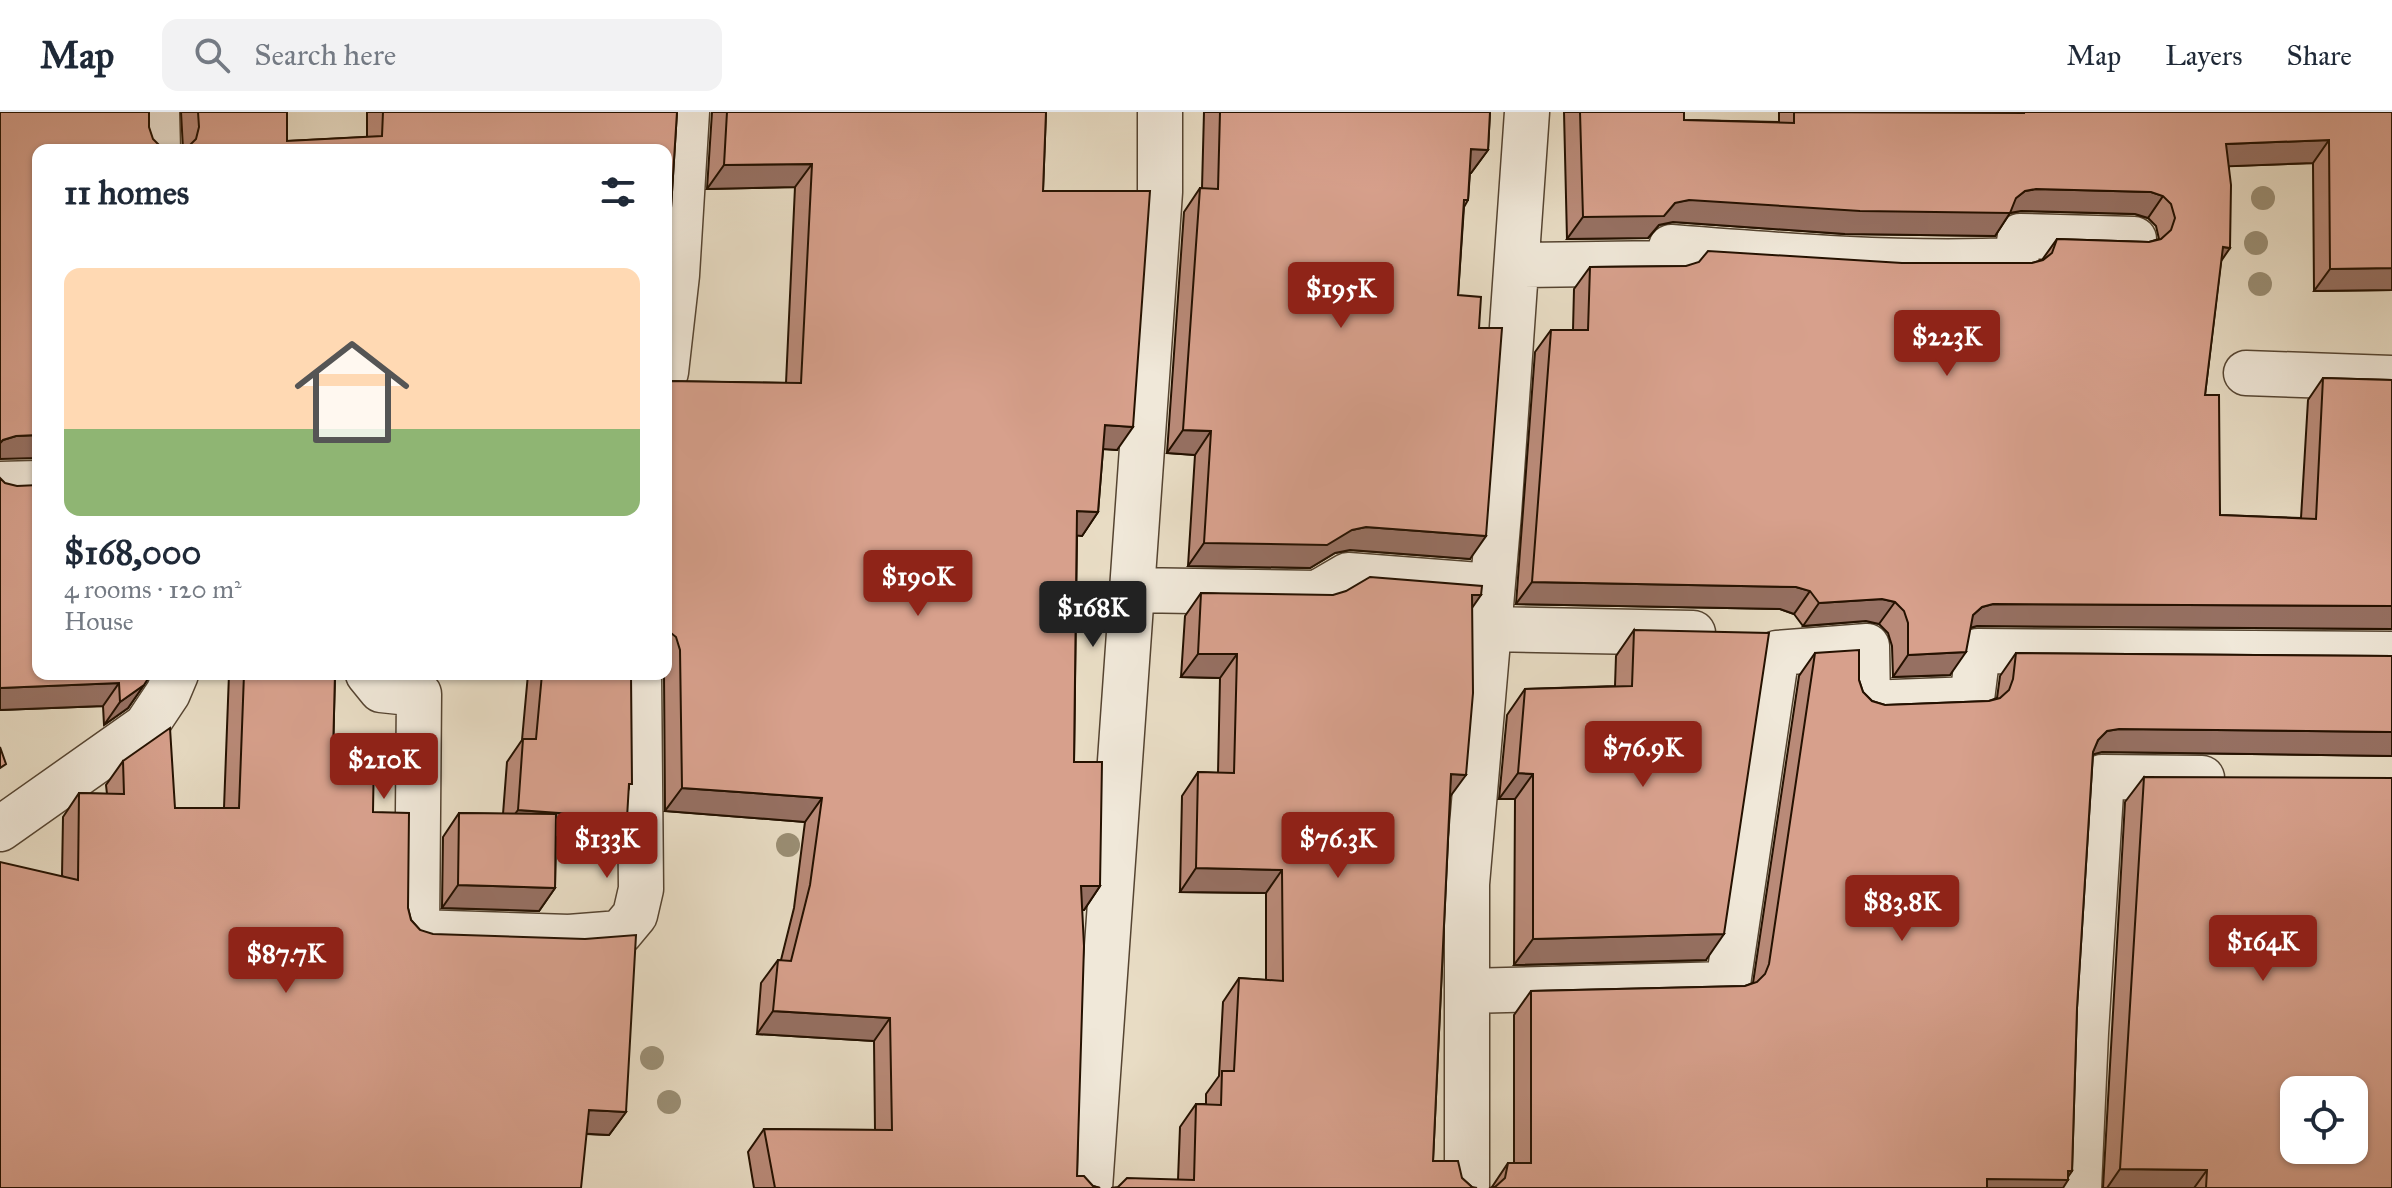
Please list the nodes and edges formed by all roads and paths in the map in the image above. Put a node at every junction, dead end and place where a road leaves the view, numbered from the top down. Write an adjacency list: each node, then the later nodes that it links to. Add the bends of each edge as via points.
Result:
1 (157, 112): 5 (street)
2 (687, 112): 8 (street)
3 (1160, 112): 14 (street, via 1160,192)
4 (1527, 112): 7 (street)
5 (158, 144)
6 (2134, 239): 7 (street, via 2020,236 2016,260 1796,257 1671,247 1670,263)
7 (1517, 265): 13 (street)
8 (672, 319)
9 (2246, 373): 10 (street)
10 (2392, 378)
11 (32, 483): 12 (street)
12 (0, 484)
13 (1492, 586): 14 (street, via 1348,575 1317,593); 15 (street)
14 (1131, 590): 24 (street)
15 (1488, 629): 16 (street); 23 (street, via 1467,884)
16 (1753, 640): 17 (street, via 1867,646 1868,703 1972,699 1978,651); 23 (street, via 1728,984)
17 (2392, 654)
18 (173, 680): 22 (street, via 146,726)
19 (373, 680): 20 (street, via 381,690 419,694 417,932 569,937 620,933 635,915 641,889)
20 (639, 680)
21 (2240, 779): 26 (street, via 2102,777)
22 (0, 829)
23 (1467, 991): 25 (street)
24 (1090, 1188)
25 (1467, 1188)
26 (2079, 1188)

